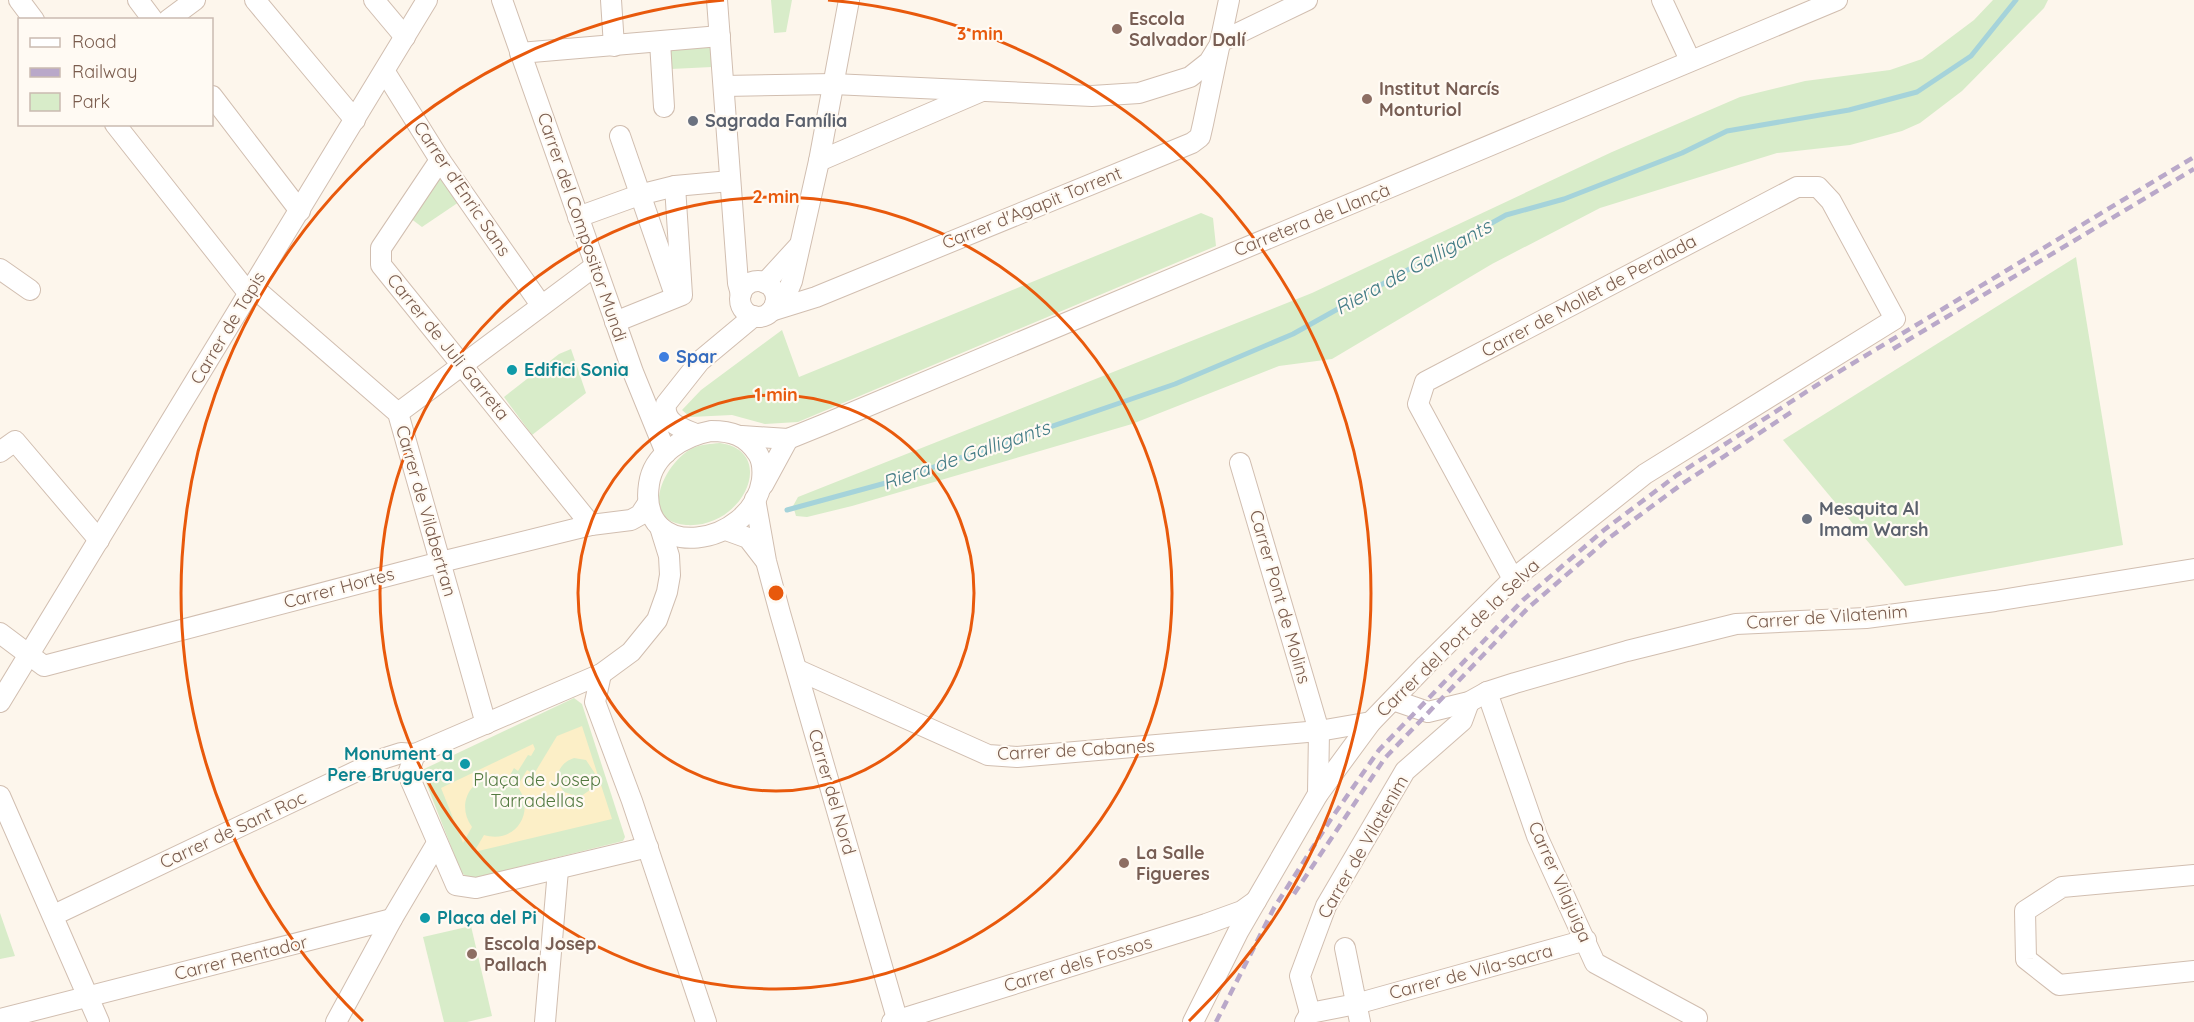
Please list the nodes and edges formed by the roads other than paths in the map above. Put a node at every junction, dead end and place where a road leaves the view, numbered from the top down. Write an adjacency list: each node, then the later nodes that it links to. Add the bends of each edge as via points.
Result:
1 (19, 0): 15 (street)
2 (138, 0): 16 (street)
3 (195, 0): 17 (street)
4 (255, 0): 34 (street)
5 (374, 0): 20 (street)
6 (427, 0): 20 (street, Carrer de Tapis)
7 (502, 0): 24 (street, Carrer del Compositor Mundi)
8 (611, 0): 23 (street)
9 (717, 0): 19 (street)
10 (849, 0): 28 (street)
11 (1307, 0): 18 (street)
12 (1662, 0): 25 (street)
13 (1837, 0): 25 (street, Carretera de Llançà)
14 (1228, 7): 18 (street); 21 (street, Carrer d'Agapit Torrent)
15 (32, 18)
16 (152, 18)
17 (171, 18)
18 (1247, 29): 21 (street)
19 (720, 36): 22 (street); 29 (street)
20 (405, 37): 26 (street, Carrer de Tapis)
21 (1222, 41): 27 (street, via 1202,70); 32 (street, Carrer d'Agapit Torrent)
22 (660, 42): 23 (street); 33 (street)
23 (614, 45): 24 (street)
24 (520, 53): 43 (street, Carrer del Compositor Mundi)
25 (1690, 60): 62 (street, Carretera de Llançà)
26 (385, 72): 34 (street, Carrer de Tapis); 37 (street, Carrer d'Enric Sans)
27 (1190, 77): 30 (street, via 1138,93); 32 (street, via 1201,84)
28 (833, 84): 29 (street); 30 (street); 38 (street)
29 (724, 86): 39 (street)
30 (985, 90): 38 (street)
31 (213, 97): 42 (street)
32 (1208, 99): 53 (street, Carrer d'Agapit Torrent, via 1200,137 1192,143 816,297)
33 (664, 106)
34 (355, 120): 42 (street, Carrer de Tapis)
35 (117, 126): 49 (street, Carrer de Vilabertran)
36 (620, 136): 41 (street)
37 (440, 160): 52 (street, Carrer d'Enric Sans); 56 (street, Carrer de Juli Garreta, via 392,230 381,248 380,258 381,265)
38 (819, 161): 44 (street)
39 (730, 181): 40 (street); 50 (street)
40 (675, 186): 41 (street); 51 (street, via 682,295)
41 (639, 195): 43 (street); 51 (street)
42 (300, 211): 49 (street, Carrer de Tapis)
43 (578, 217): 45 (street, Carrer del Compositor Mundi)
44 (799, 245): 47 (street); 53 (street, via 787,293)
45 (595, 266): 52 (street); 55 (street, Carrer del Compositor Mundi)
46 (0, 268): 48 (street)
47 (765, 283): 50 (street, via 750,283); 53 (street, via 774,291)
48 (30, 290)
49 (251, 291): 59 (street, Carrer de Vilabertran); 72 (street, Carrer de Tapis)
50 (741, 294): 53 (street, via 742,308)
51 (676, 297): 55 (street)
52 (541, 305): 56 (street)
53 (767, 311): 58 (street, via 700,361)
54 (1894, 319): 77 (street, Carrer del Port de la Selva, via 1645,474); 77 (street, Carrer de Mollet de Peralada, via 1831,201 1818,187 1797,187 1425,382 1418,404)
55 (615, 322): 57 (street, Carrer del Compositor Mundi)
56 (463, 365): 59 (street); 68 (street, Carrer de Juli Garreta)
57 (636, 378): 58 (street, via 656,389); 64 (street, Carrer del Compositor Mundi)
58 (675, 390): 60 (street, via 665,412 676,426)
59 (398, 413): 74 (street, Carrer de Vilabertran)
60 (696, 434): 61 (street, via 723,431); 64 (street)
61 (742, 436): 62 (street, Carretera de Llançà); 66 (street, via 762,464)
62 (788, 439): 66 (street)
63 (0, 452): 72 (street, via 15,441)
64 (666, 453): 67 (street, via 651,474)
65 (1240, 463): 90 (street, Carrer Pont de Molins)
66 (758, 494): 70 (street, via 742,517); 73 (street, Carrer del Nord)
67 (648, 503): 68 (street, Carrer Hortes, via 631,520); 69 (street)
68 (591, 525): 74 (street, Carrer Hortes)
69 (660, 527): 71 (street, via 681,537); 76 (street)
70 (726, 530): 71 (street); 73 (street, Carrer del Nord, via 748,538)
71 (699, 538): 76 (street)
72 (99, 540): 79 (street, Carrer de Tapis)
73 (766, 561): 80 (street, Carrer del Nord)
74 (441, 562): 79 (street, Carrer Hortes, via 44,666); 89 (street, Carrer de Vilabertran)
75 (2194, 569): 83 (street, Carrer de Vilatenim, via 1866,618 1736,624)
76 (670, 575): 81 (street, via 657,620 631,652)
77 (1513, 579): 84 (street, Carrer del Port de la Selva)
78 (0, 633): 79 (street)
79 (28, 656): 85 (street, Carrer de Tapis)
80 (796, 664): 90 (street, Carrer de Cabanes, via 988,755 1017,756); 109 (street, Carrer del Nord)
81 (601, 674): 82 (street); 86 (street)
82 (564, 690): 86 (street, via 578,690); 89 (street)
83 (1487, 692): 87 (street, Carrer de Vilatenim); 101 (street, Carrer Vilajuiga, via 1537,836)
84 (1393, 700): 87 (street, Carrer de Vilatenim, via 1428,712); 88 (street, Carrer del Port de la Selva)
85 (0, 702)
86 (595, 702): 95 (street)
87 (1469, 702): 106 (street, Carrer de Vilatenim, via 1462,721 1405,771 1326,906 1300,976)
88 (1371, 722): 90 (street, Carrer de Cabanes); 92 (street, Carrer del Port de la Selva)
89 (486, 724): 91 (street)
90 (1319, 731): 92 (street, Carrer Pont de Molins)
91 (415, 754): 94 (street, via 408,774); 99 (street, Carrer de Sant Roc, via 401,753 382,759)
92 (1318, 794): 98 (street, Carrer del Port de la Selva)
93 (0, 796): 99 (street)
94 (437, 843): 96 (street, via 456,885 476,888); 100 (street)
95 (648, 847): 96 (street); 113 (street)
96 (558, 870): 112 (street)
97 (2194, 875): 103 (street, via 2062,888 2025,911 2026,959 2059,985)
98 (1259, 899): 109 (street, Carrer dels Fossos, via 1242,911 1206,924); 114 (street, Carrer del Port de la Selva)
99 (54, 915): 104 (street)
100 (392, 919): 104 (street, Carrer Rentador); 111 (street)
101 (1586, 940): 105 (street, Carrer de Vila-sacra); 108 (street, Carrer Vilajuiga, via 1595,963)
102 (1345, 948): 105 (street)
103 (2194, 972)
104 (90, 996): 107 (street, Carrer Rentador); 110 (street)
105 (1358, 1013): 106 (street, Carrer de Vila-sacra)
106 (1308, 1017)
107 (0, 1019)
108 (1690, 1020)
109 (896, 1021)
110 (99, 1022)
111 (336, 1022)
112 (545, 1022)
113 (705, 1022)
114 (1193, 1022)

